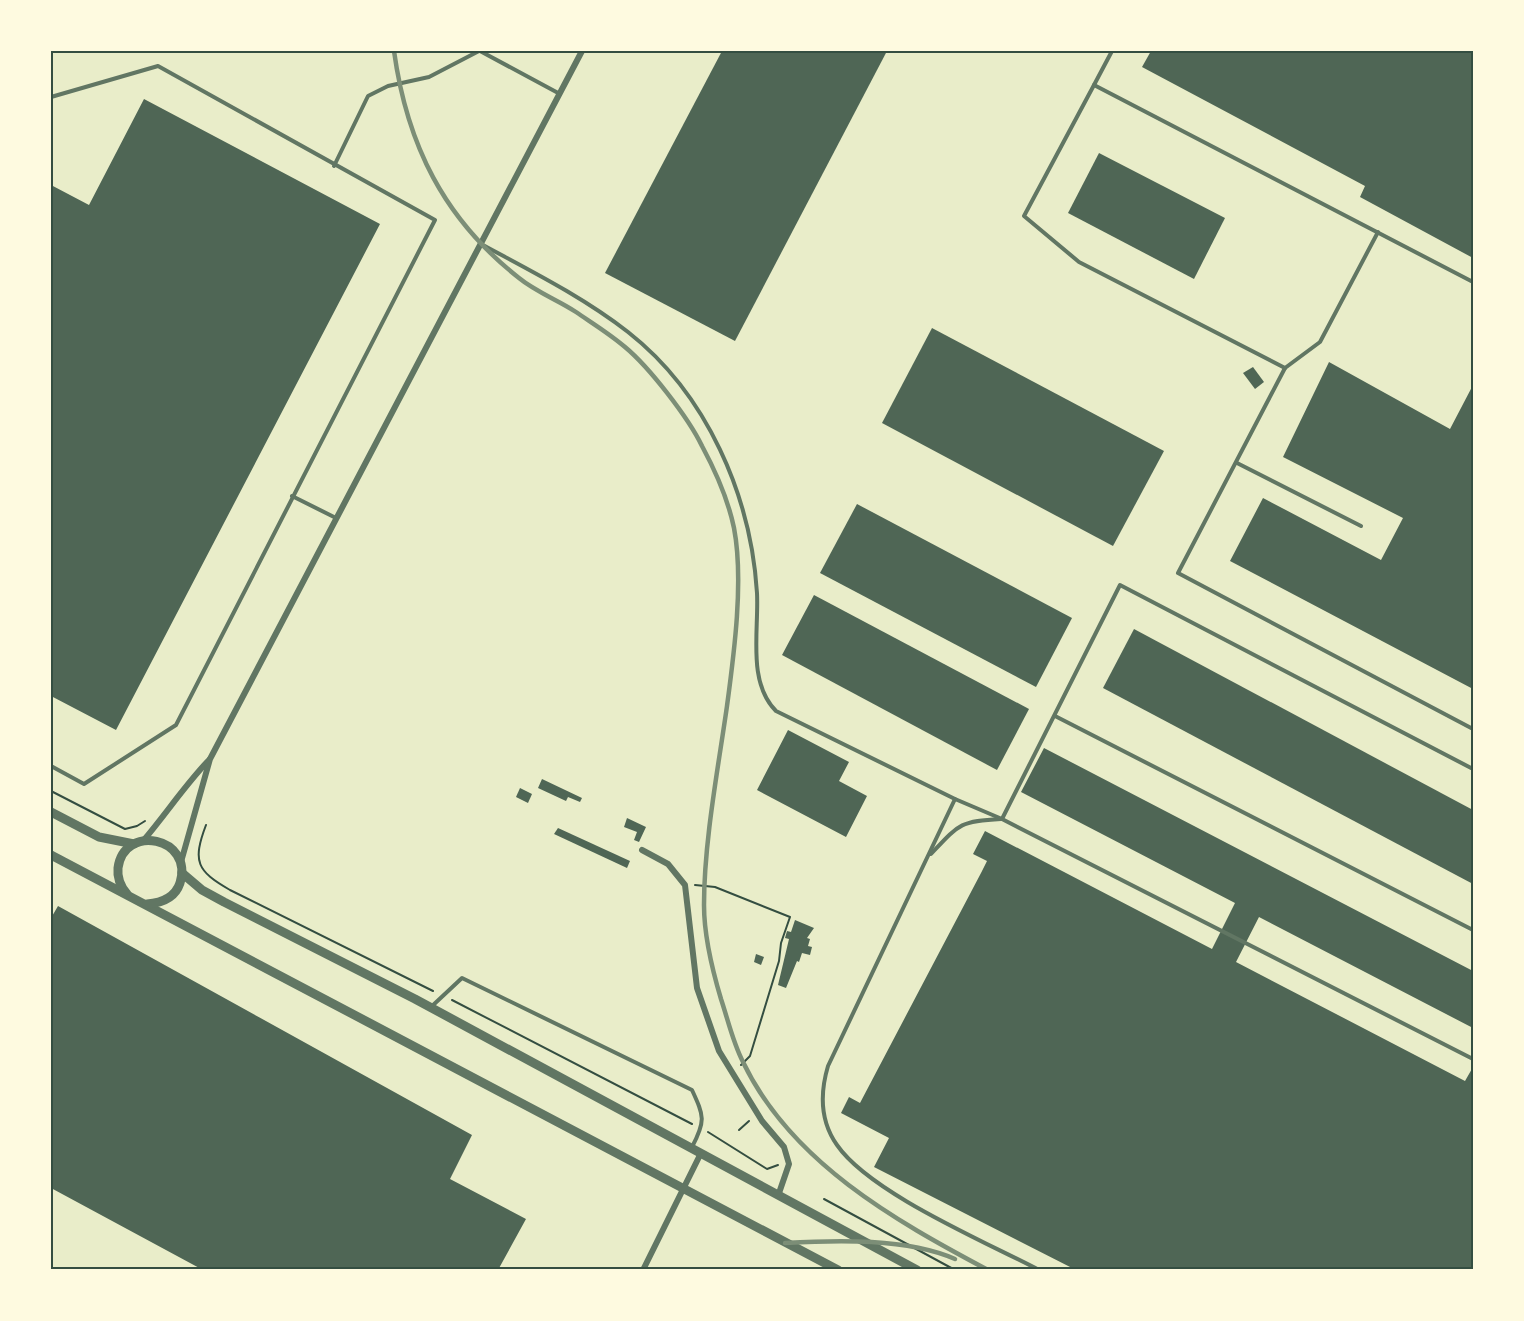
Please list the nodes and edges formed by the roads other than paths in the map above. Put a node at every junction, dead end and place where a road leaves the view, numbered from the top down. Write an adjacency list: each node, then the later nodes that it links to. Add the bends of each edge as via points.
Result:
1 (479, 51): 5 (lane); 7 (lane, via 429,77 388,86 368,96)
2 (582, 51): 5 (street)
3 (1112, 51): 4 (lane)
4 (1094, 85): 8 (lane); 11 (lane, via 1024,216 1078,262)
5 (560, 94): 9 (street)
6 (51, 97): 7 (lane, via 158,66)
7 (334, 166): 13 (lane, via 435,220)
8 (1378, 232): 10 (lane); 11 (lane, via 1320,342)
9 (480, 244): 14 (street); 21 (lane, via 572,293 630,333 663,366 710,430 725,459 754,548 759,624 757,664 766,701 776,711)
10 (1473, 282)
11 (1285, 368): 12 (lane)
12 (1237, 463): 15 (lane); 17 (lane, via 1178,573)
13 (291, 496): 14 (lane); 19 (lane, via 176,725 84,784)
14 (337, 518): 18 (street)
15 (1361, 526)
16 (1055, 716): 20 (lane, via 1120,585); 23 (lane); 32 (lane)
17 (1473, 729)
18 (210, 759): 24 (street); 28 (street)
19 (51, 766)
20 (1473, 769)
21 (955, 799): 23 (lane); 27 (lane)
22 (51, 812): 24 (street, via 99,837)
23 (1002, 819): 27 (lane, via 956,826); 34 (lane)
24 (139, 843): 28 (street, via 162,842); 30 (street, via 120,860 118,870 119,881)
25 (642, 850): 37 (street, via 668,864 685,885 697,988 719,1051 762,1121 784,1147 789,1164)
26 (51, 855): 30 (street)
27 (928, 857): 41 (lane, via 828,1066 821,1089 824,1119 837,1145 856,1165 894,1192)
28 (180, 862): 29 (street)
29 (182, 873): 31 (street, via 171,897); 33 (street, via 224,902)
30 (131, 898): 31 (street)
31 (146, 904): 36 (street)
32 (1473, 930)
33 (430, 1008): 35 (street); 35 (lane, via 462,978 692,1089 704,1115)
34 (1473, 1059)
35 (696, 1150): 36 (street); 37 (street)
36 (683, 1187): 38 (street); 39 (street)
37 (778, 1196): 40 (street)
38 (643, 1270)
39 (838, 1270)
40 (917, 1270)
41 (1039, 1270)

